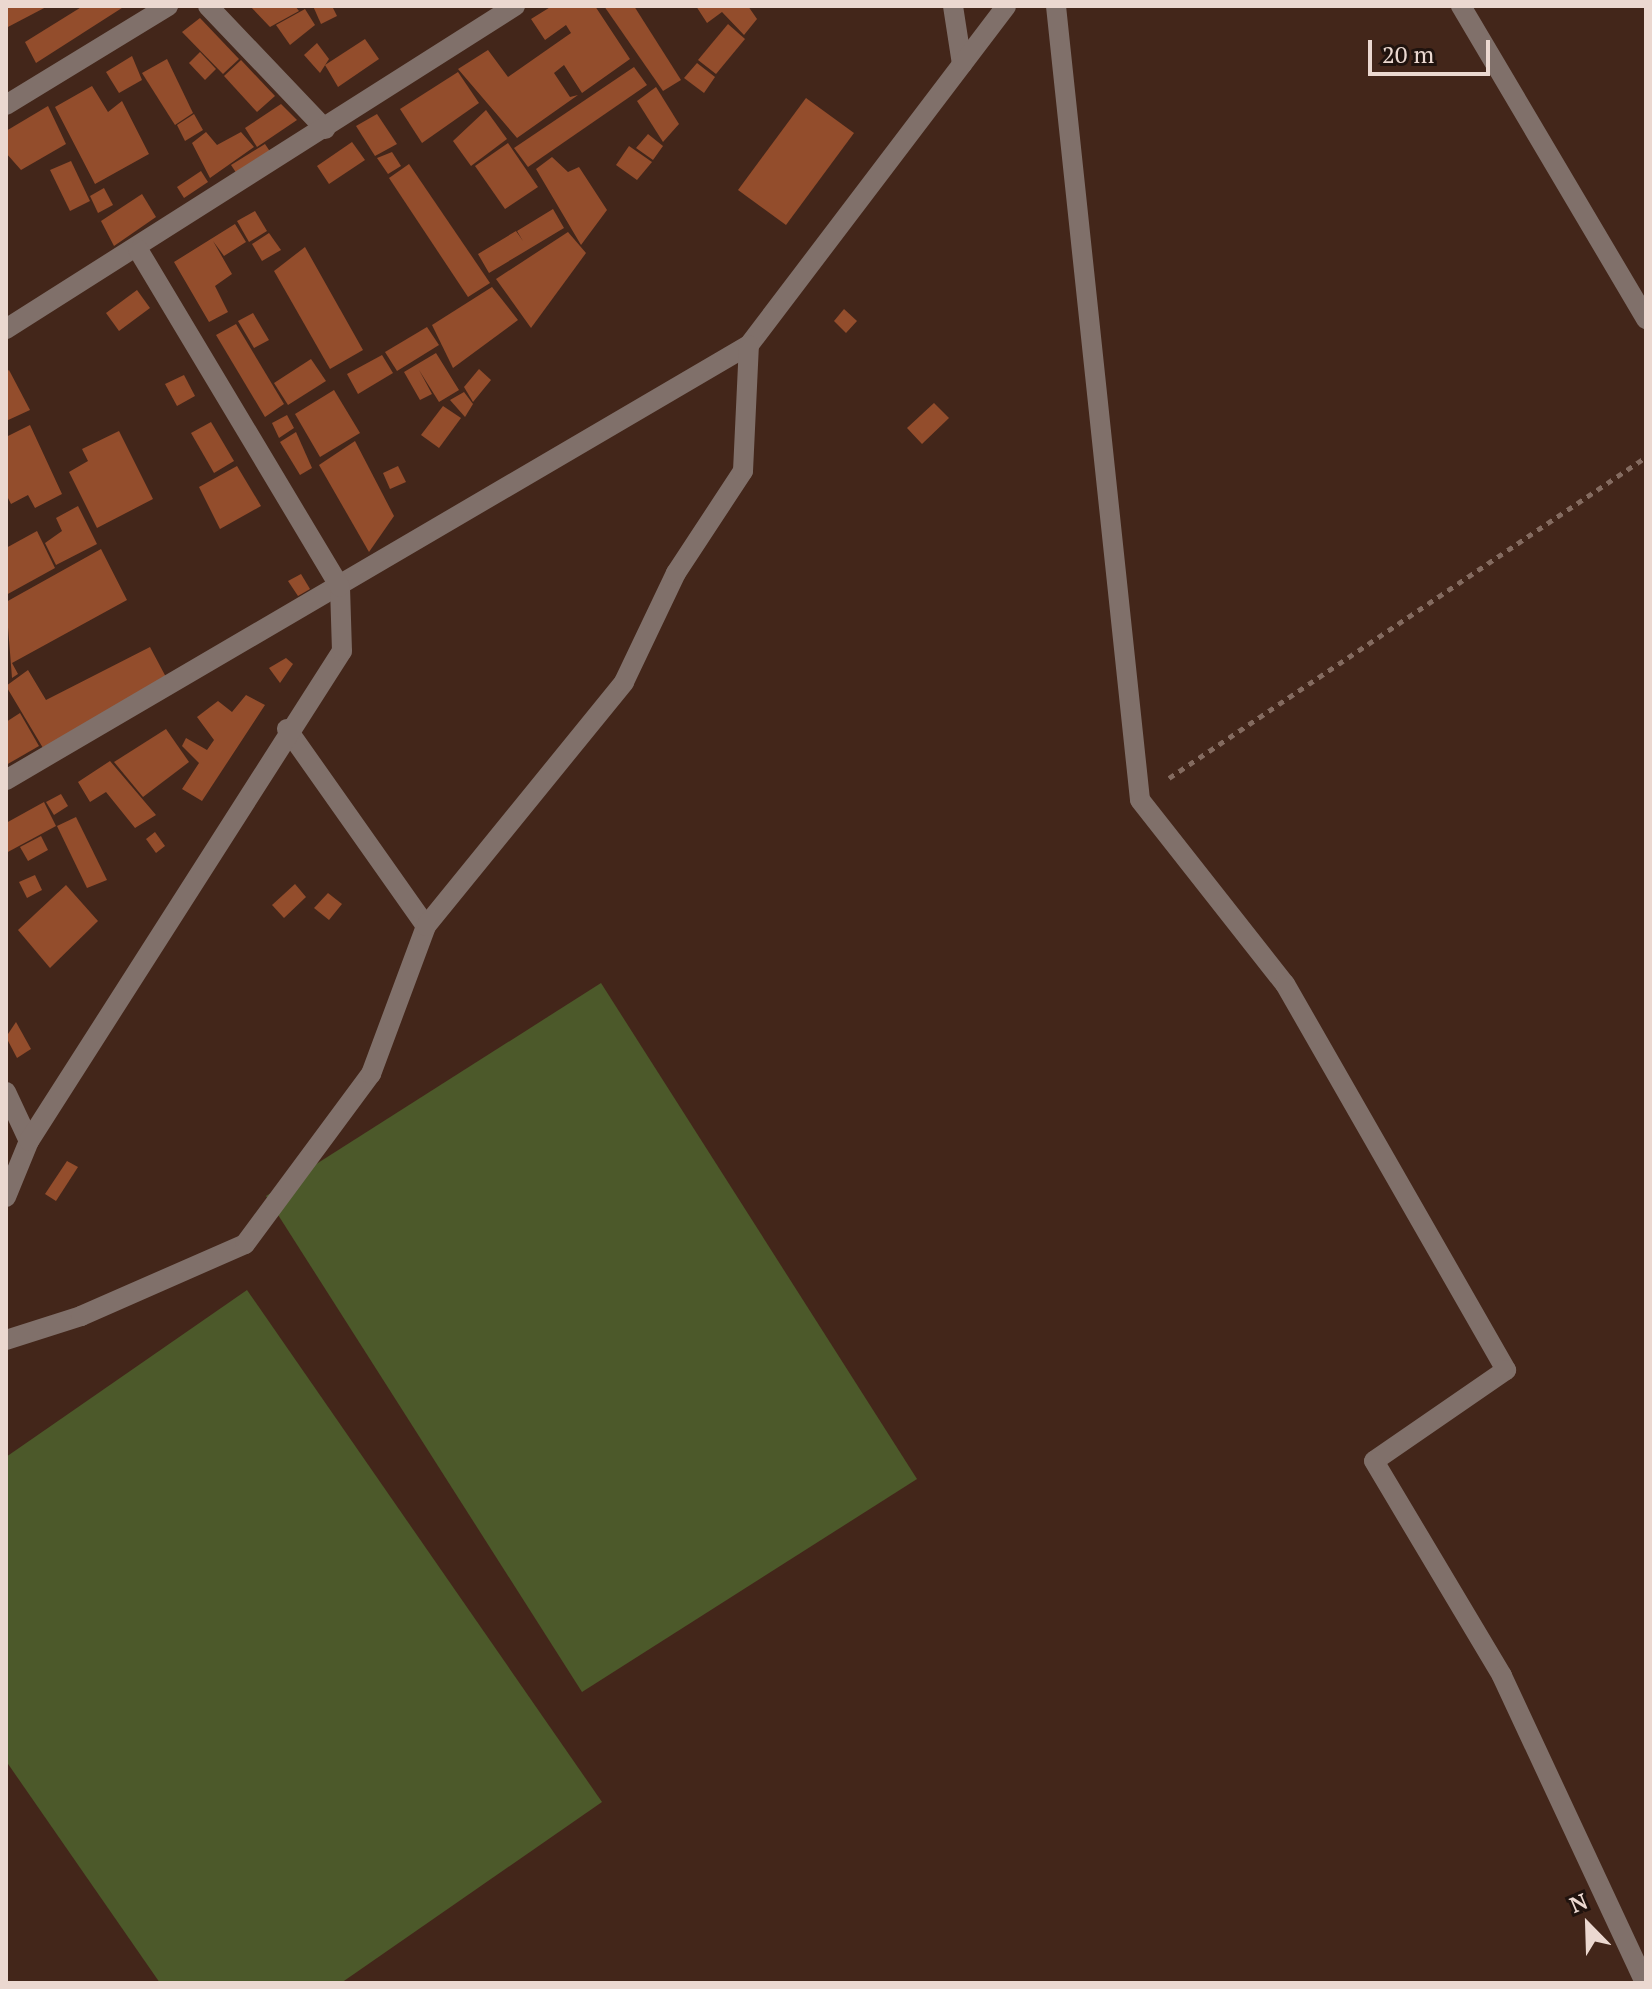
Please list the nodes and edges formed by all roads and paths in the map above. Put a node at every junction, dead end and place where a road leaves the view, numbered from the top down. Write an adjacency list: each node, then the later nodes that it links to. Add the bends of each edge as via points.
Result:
1 (168, 6): 9 (street)
2 (208, 6): 10 (street)
3 (515, 6): 10 (street)
4 (953, 6): 8 (street)
5 (1006, 6): 8 (street)
6 (1056, 6): 19 (street)
7 (1461, 6): 12 (street)
8 (962, 64): 14 (street)
9 (6, 105)
10 (325, 129): 11 (street)
11 (138, 250): 13 (street); 16 (street)
12 (1646, 319)
13 (6, 329)
14 (749, 345): 16 (street); 20 (street, via 743,471 676,573 624,682)
15 (1646, 457): 19 (path)
16 (340, 587): 17 (street, via 342,651); 18 (street)
17 (287, 729): 20 (street); 22 (street)
18 (6, 780)
19 (1140, 800): 25 (street, via 1285,984 1506,1370 1374,1461 1502,1676)
20 (426, 926): 24 (street, via 371,1074 245,1244 81,1316)
21 (6, 1092): 22 (street)
22 (29, 1141): 23 (street)
23 (6, 1197)
24 (6, 1340)
25 (1645, 1983)

